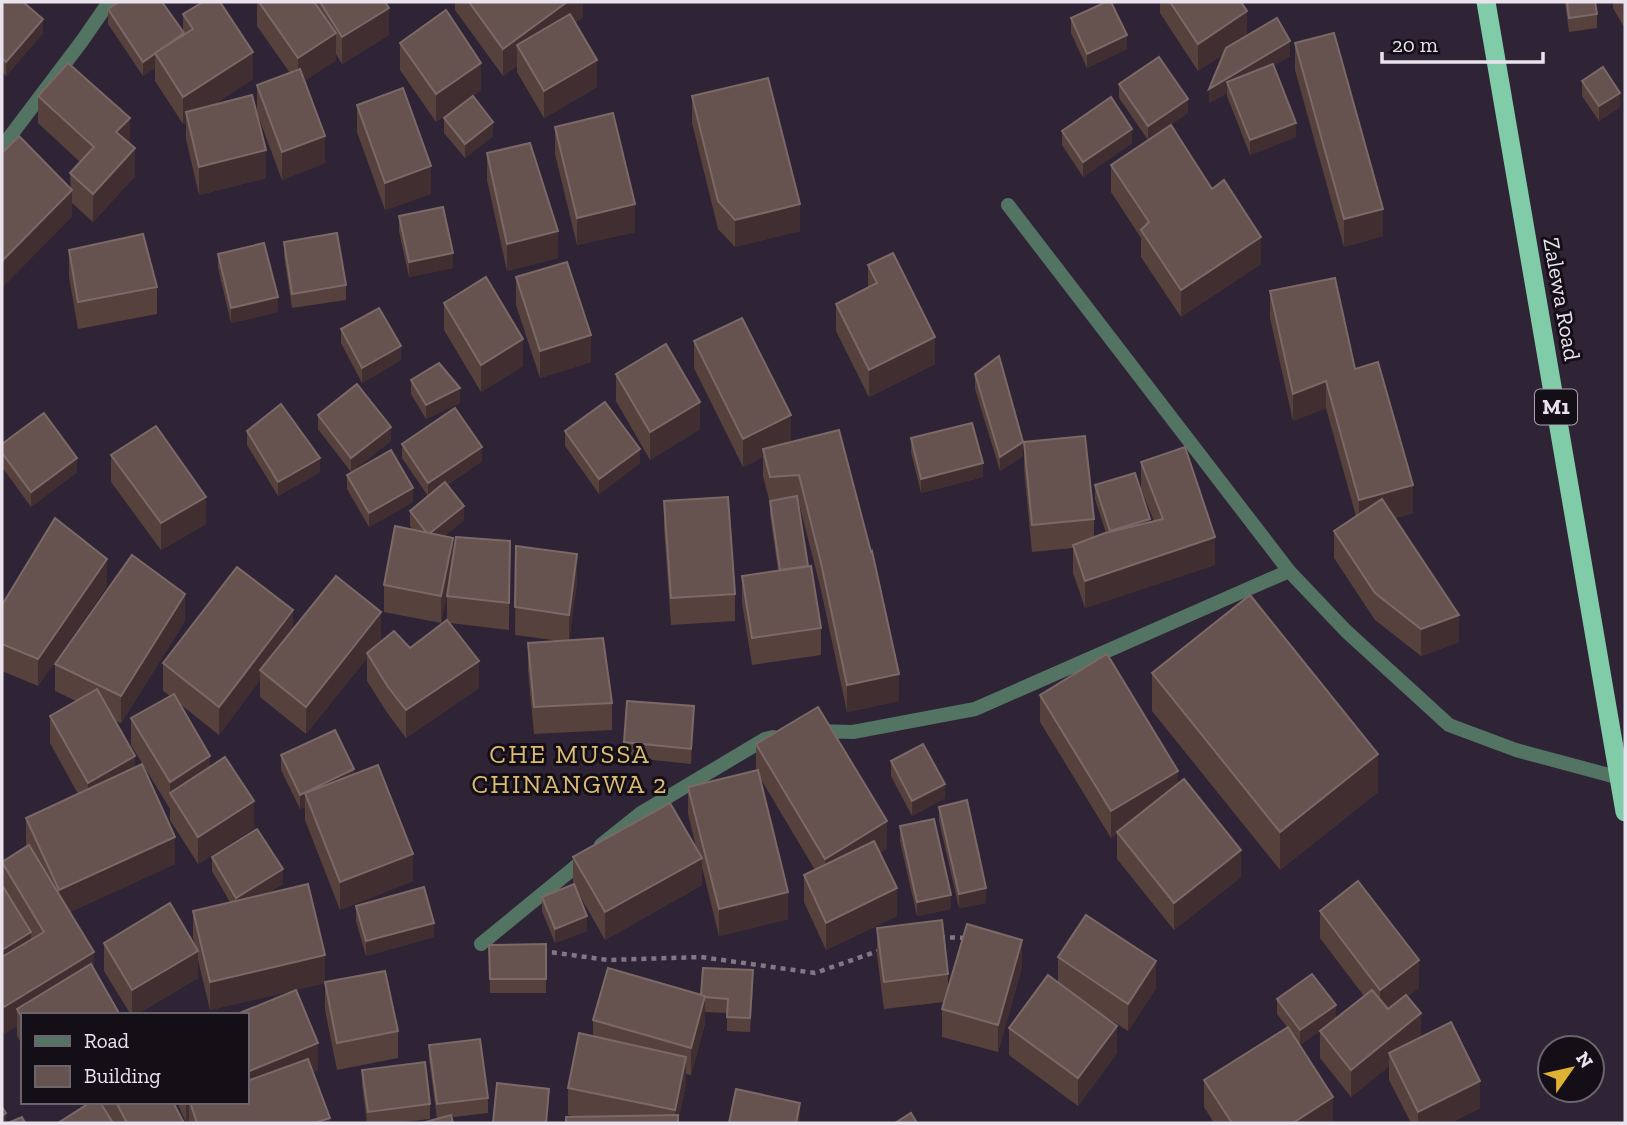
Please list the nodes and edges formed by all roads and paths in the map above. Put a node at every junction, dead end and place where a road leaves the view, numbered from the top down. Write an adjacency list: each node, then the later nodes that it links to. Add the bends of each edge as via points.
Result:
1 (108, 2): 3 (street)
2 (1486, 2): 6 (highway, Zalewa Road / M1)
3 (2, 147)
4 (1008, 205): 5 (street)
5 (1289, 571): 6 (street, via 1346,631 1449,725 1516,750); 10 (street, via 975,709 853,733 794,733 765,739 641,813)
6 (1623, 778): 7 (highway, Zalewa Road / M1)
7 (1625, 812)
8 (936, 936): 9 (path)
9 (976, 939)
10 (481, 944): 11 (path, via 608,960 701,957 815,973)
11 (887, 948)

